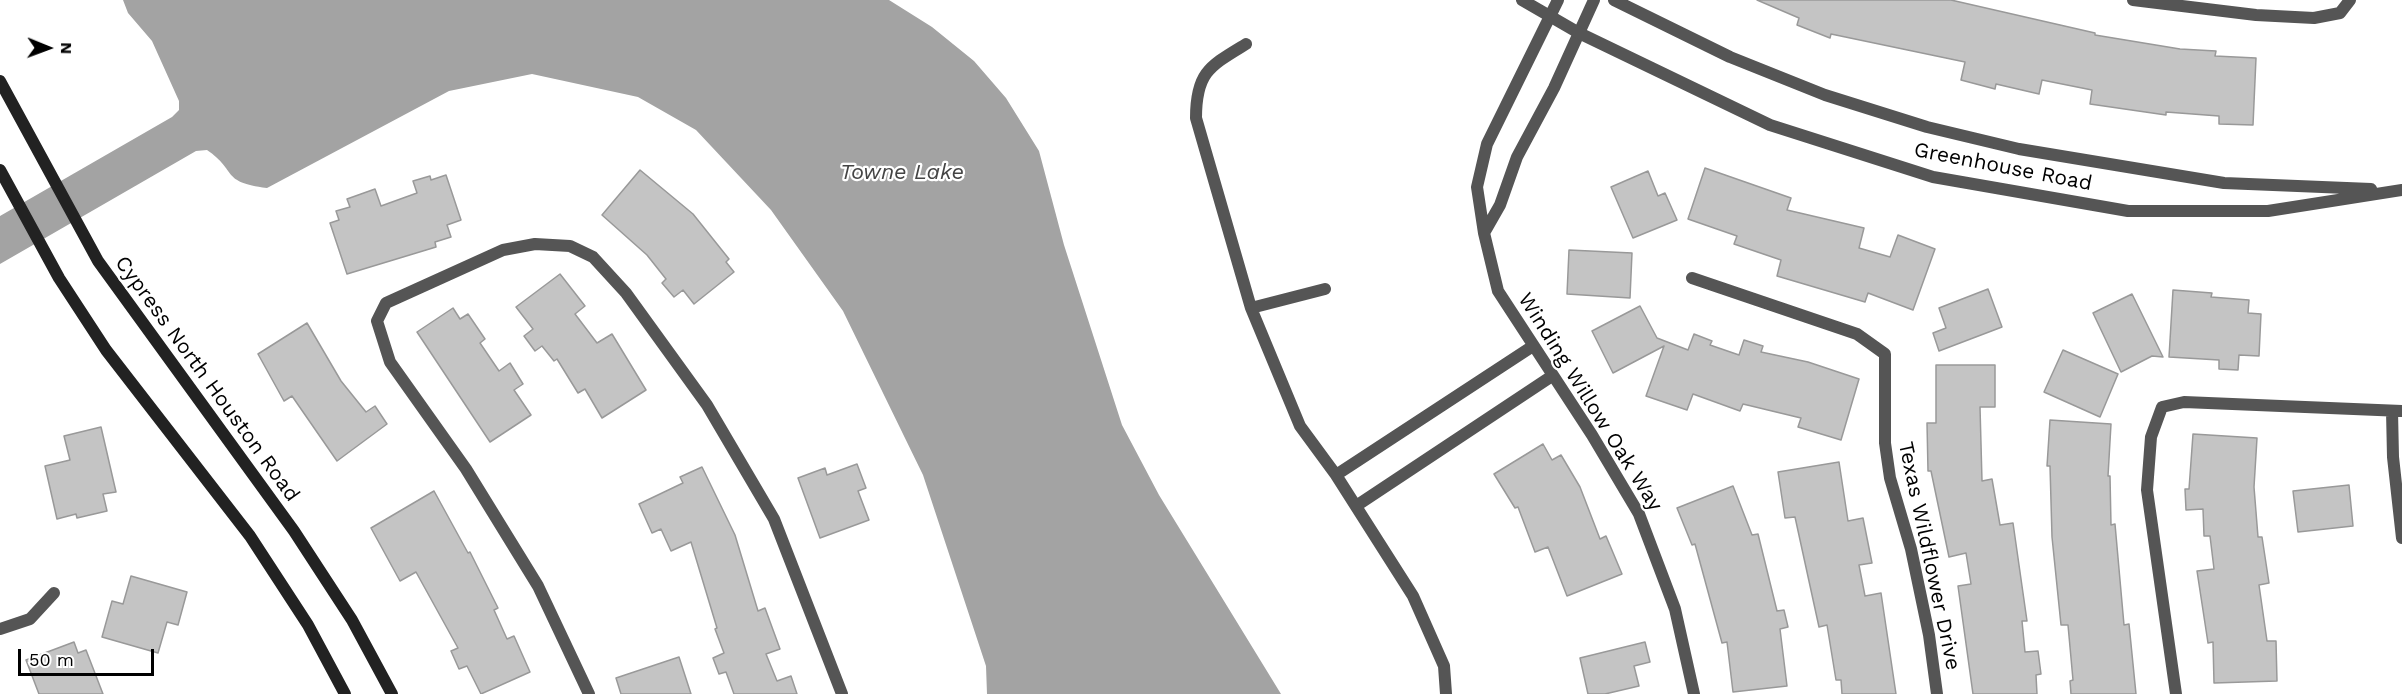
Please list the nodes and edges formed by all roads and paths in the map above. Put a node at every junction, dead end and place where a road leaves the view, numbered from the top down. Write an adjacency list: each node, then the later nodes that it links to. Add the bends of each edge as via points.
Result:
1 (1522, 0): 7 (street, Greenhouse Road)
2 (1558, 0): 7 (street, Winding Willow Oak Way)
3 (1594, 0): 8 (street)
4 (1614, 0): 12 (street, Greenhouse Road, via 1730,57 1825,95 2007,147 2224,183)
5 (2133, 0): 6 (street, via 2314,18 2340,13)
6 (2350, 0)
7 (1549, 16): 8 (street, Greenhouse Road); 13 (street, Winding Willow Oak Way, via 1487,144 1477,187)
8 (1579, 33): 12 (street, Greenhouse Road, via 1770,125 1933,177 2128,211 2268,211); 13 (street)
9 (1246, 44): 16 (street, via 1211,65 1196,92 1196,118)
10 (0, 81): 26 (main road, Cypress North Houston Road, via 98,261 294,531 352,620)
11 (0, 171): 25 (main road, via 59,278 106,350 256,546 308,625)
12 (2402, 190)
13 (1484, 233): 17 (street, Winding Willow Oak Way, via 1498,291)
14 (1692, 278): 31 (street, Texas Wildflower Drive, via 1857,334 1885,354 1889,466 1929,635)
15 (1325, 289): 16 (street)
16 (1251, 308): 20 (street, via 1300,426)
17 (1533, 346): 18 (street, Winding Willow Oak Way); 20 (street)
18 (1552, 376): 21 (street); 30 (street, Winding Willow Oak Way, via 1639,514 1675,609)
19 (2397, 411): 22 (street, via 2392,457); 32 (street, via 2184,402 2162,407 2151,437 2147,490)
20 (1336, 475): 21 (street)
21 (1356, 506): 29 (street, via 1413,596 1444,666)
22 (2402, 538)
23 (54, 593): 24 (street, via 30,619)
24 (0, 629)
25 (345, 694)
26 (392, 694)
27 (589, 694): 28 (street, via 538,586 466,469 390,362 377,321 386,303 503,250 535,244 570,246 593,257 626,293 707,405 774,519)
28 (843, 694)
29 (1446, 694)
30 (1694, 694)
31 (1937, 694)
32 (2176, 694)

